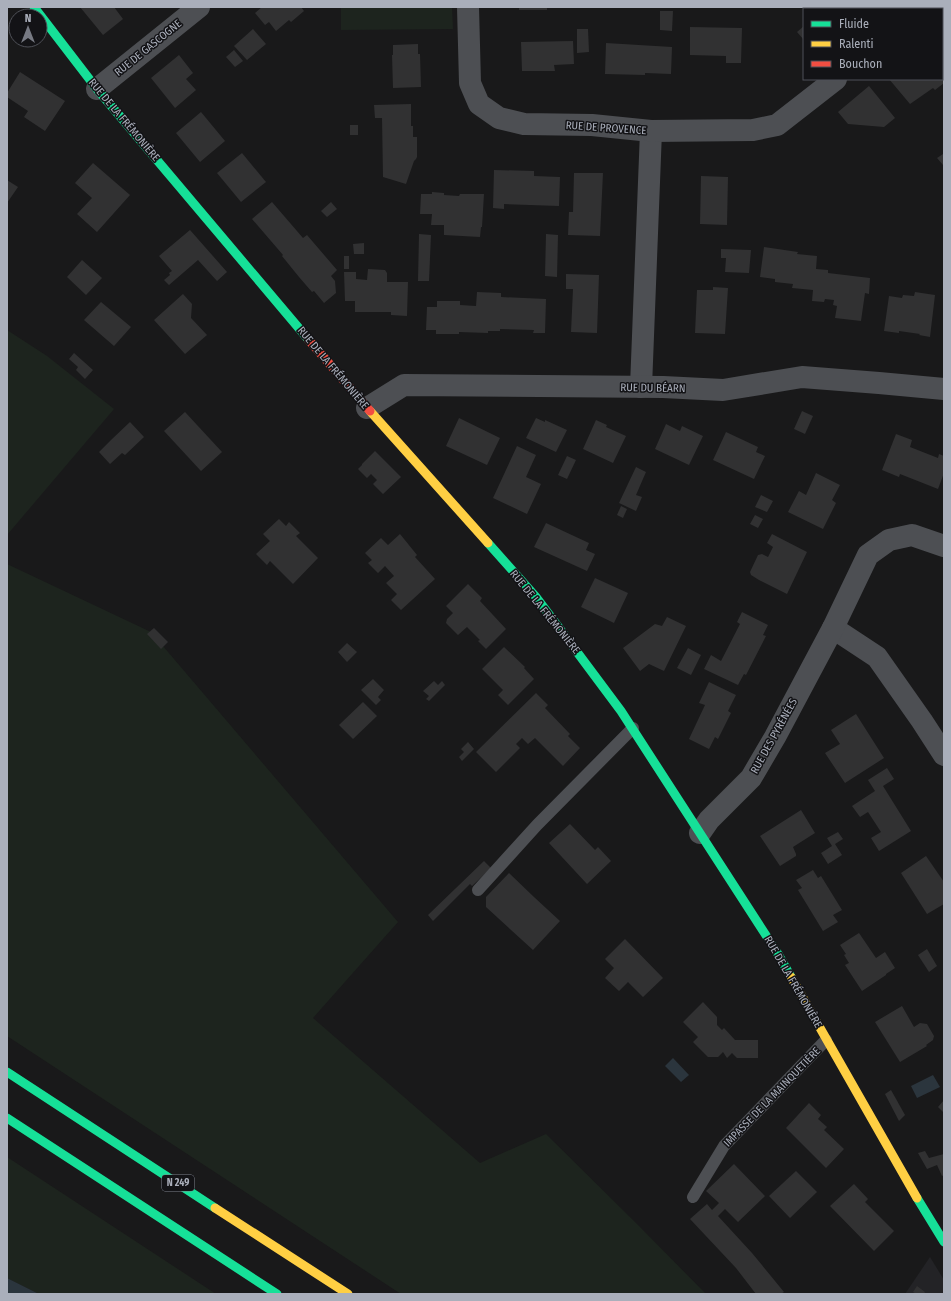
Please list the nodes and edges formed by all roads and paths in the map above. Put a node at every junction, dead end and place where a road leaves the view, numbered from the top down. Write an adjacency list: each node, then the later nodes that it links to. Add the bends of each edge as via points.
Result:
1 (34, 7): 5 (main road, RUE DE LA FRÉMONIÈRE)
2 (199, 7): 5 (street, RUE DE GASCOGNE)
3 (468, 7): 6 (street, RUE DE PROVENCE, via 470,83 479,104 499,118 524,124 592,125)
4 (835, 80): 6 (street, via 777,125 753,130)
5 (98, 89): 9 (main road, RUE DE LA FRÉMONIÈRE)
6 (651, 131): 7 (street, RUE DE PROVENCE)
7 (641, 387): 8 (street, RUE DU BÉARN, via 722,390 802,377); 9 (street, RUE DU BÉARN, via 404,385)
8 (944, 389)
9 (367, 408): 12 (main road, RUE DE LA FRÉMONIÈRE, via 536,597)
10 (944, 546): 11 (street, RUE DES PYRÉNÉES, via 912,535 889,540 868,555)
11 (833, 628): 13 (street, via 877,657); 14 (street, RUE DES PYRÉNÉES, via 751,778 709,820)
12 (632, 728): 14 (main road, RUE DE LA FRÉMONIÈRE); 15 (lane, via 537,825)
13 (944, 755)
14 (700, 833): 16 (main road, RUE DE LA FRÉMONIÈRE, via 778,954)
15 (478, 890)
16 (826, 1040): 19 (lane, IMPASSE DE LA MAINQUETIÈRE, via 724,1146); 20 (main road, RUE DE LA FRÉMONIÈRE)
17 (7, 1072): 22 (main road, N 249)
18 (7, 1118): 21 (main road)
19 (693, 1197)
20 (944, 1242)
21 (277, 1294)
22 (348, 1294)

